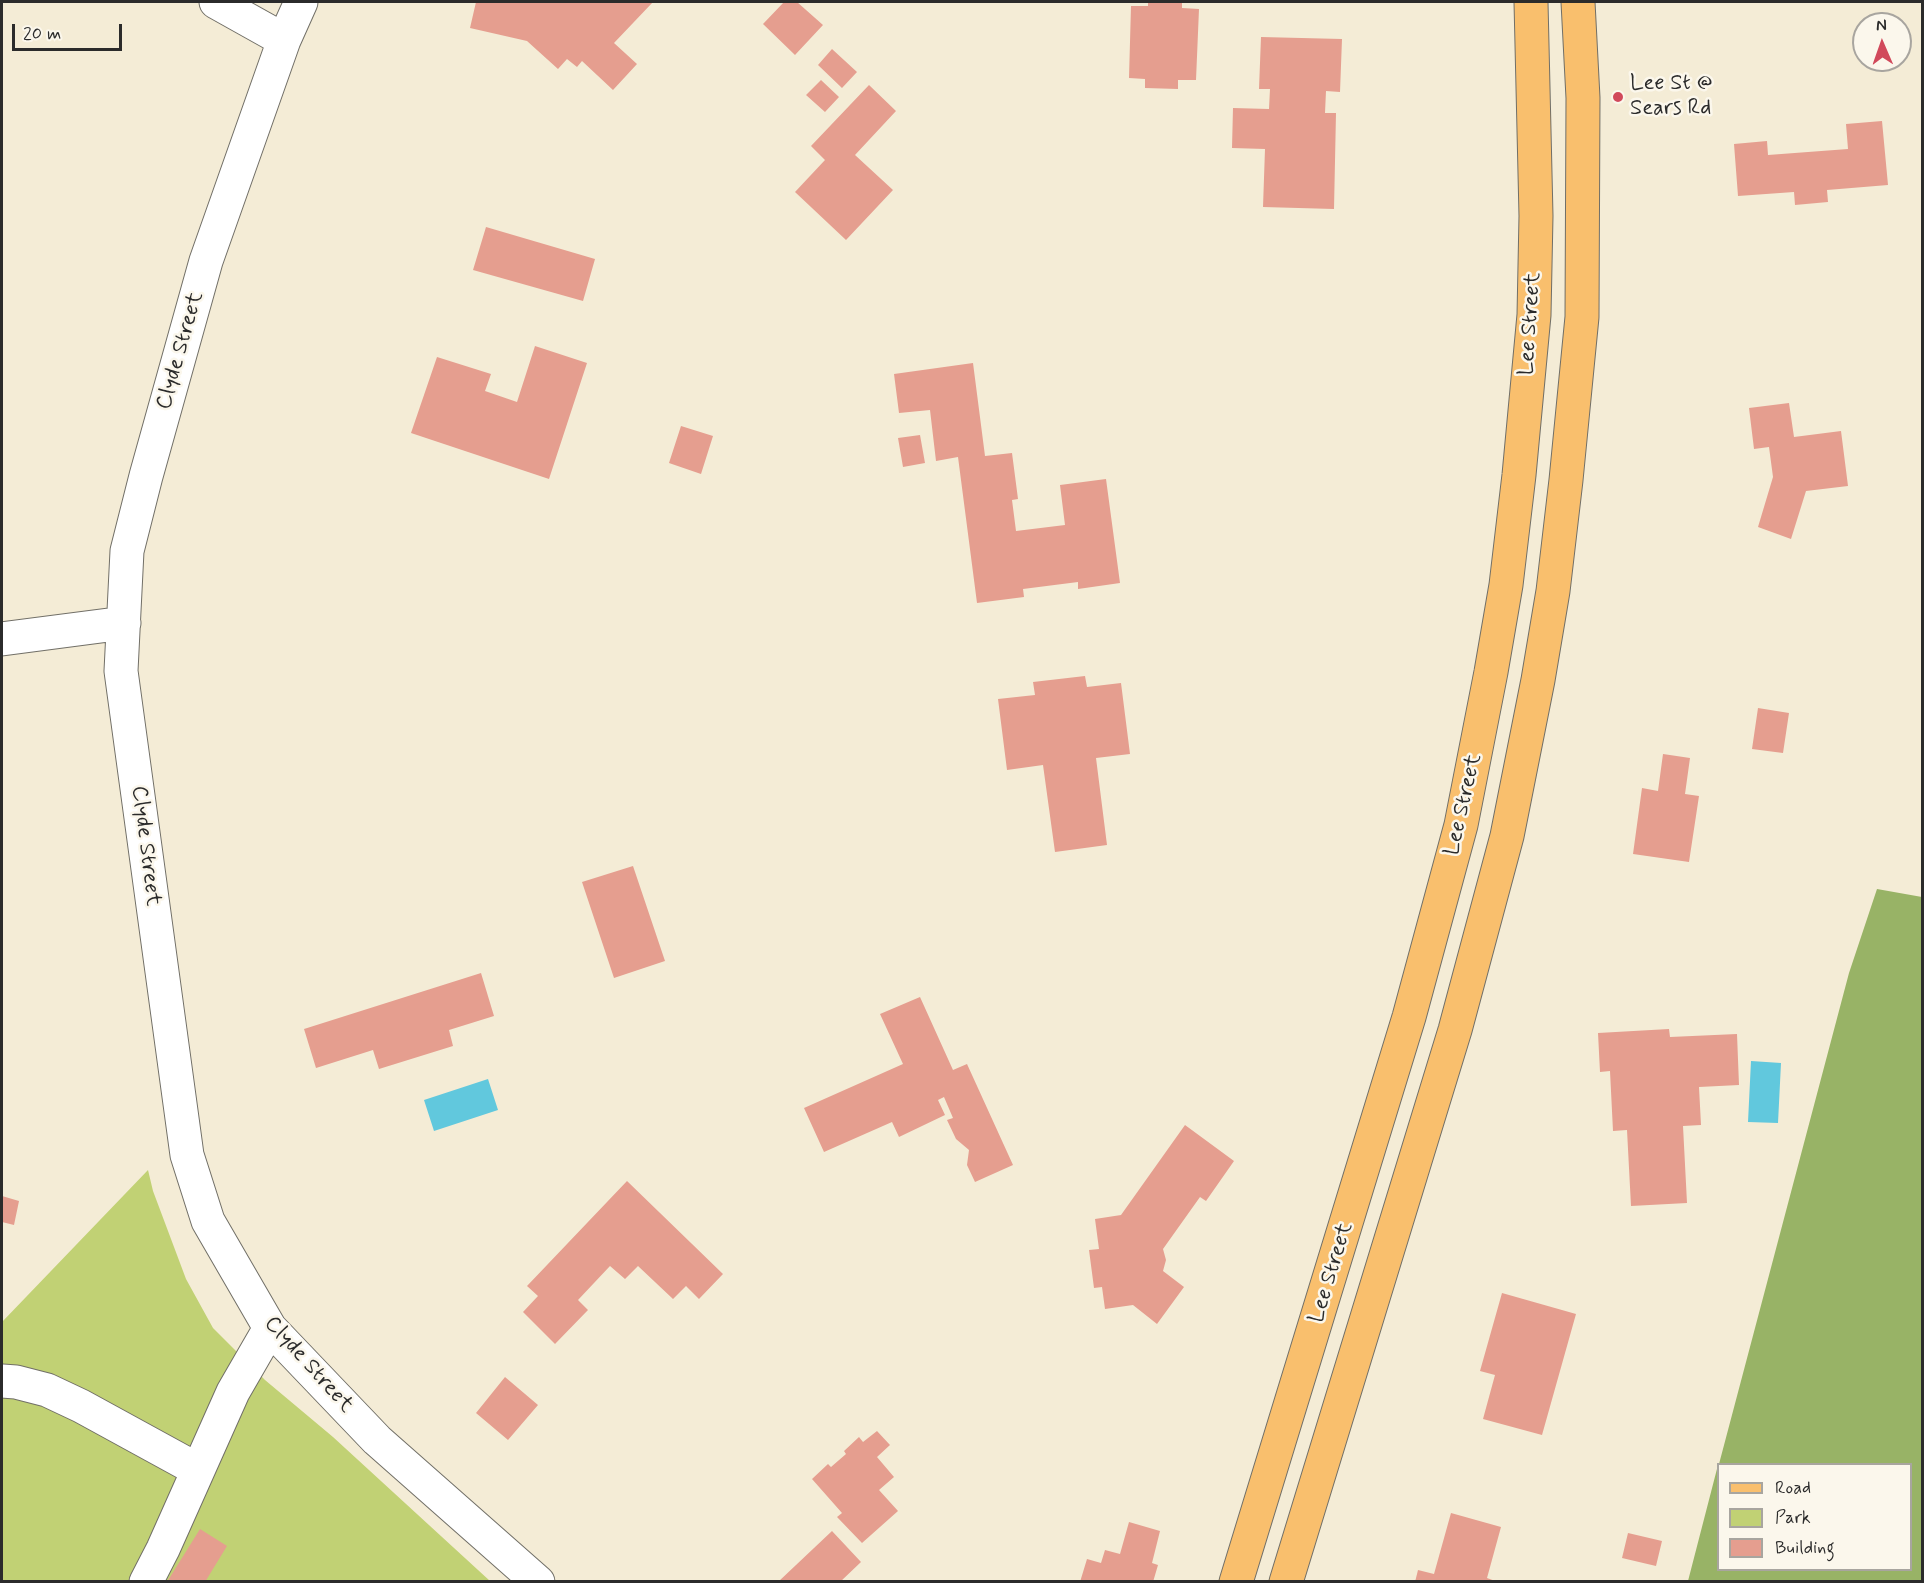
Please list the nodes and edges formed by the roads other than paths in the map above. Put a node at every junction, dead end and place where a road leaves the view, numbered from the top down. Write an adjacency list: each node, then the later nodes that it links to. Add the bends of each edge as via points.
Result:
1 (216, 2): 5 (street)
2 (301, 2): 5 (street, Clyde Street)
3 (1531, 2): 13 (main road, Lee Street, via 1536,168 1534,315 1517,497 1491,672 1461,825 1409,1017)
4 (1578, 2): 14 (main road, via 1583,122 1582,317 1553,591 1536,691 1507,836 1455,1030)
5 (284, 40): 6 (street, Clyde Street, via 206,261 146,476 128,551)
6 (124, 622): 7 (street); 8 (street, Clyde Street, via 121,671 187,1155 208,1221)
7 (2, 639)
8 (270, 1328): 10 (street, via 233,1392); 12 (street, Clyde Street, via 377,1440)
9 (2, 1381): 10 (street, via 47,1390)
10 (198, 1470): 11 (street)
11 (146, 1581)
12 (538, 1581)
13 (1236, 1581)
14 (1286, 1581)

